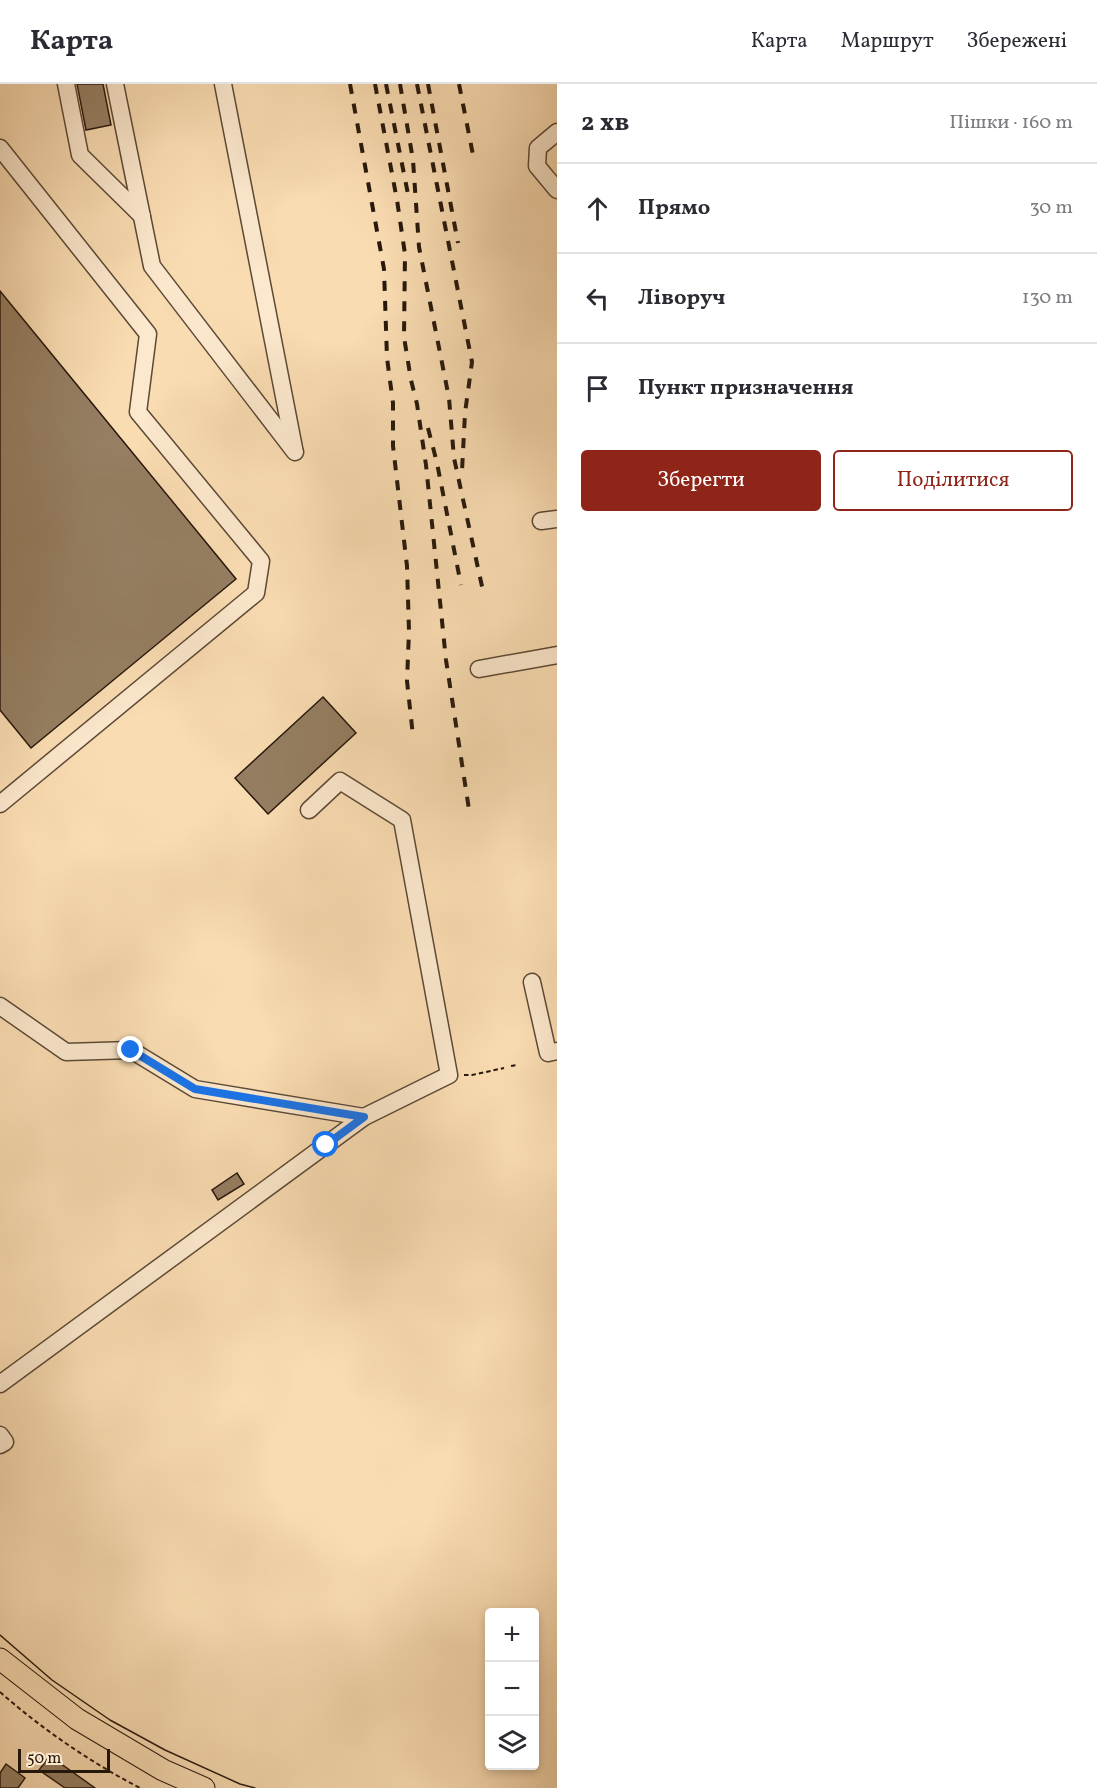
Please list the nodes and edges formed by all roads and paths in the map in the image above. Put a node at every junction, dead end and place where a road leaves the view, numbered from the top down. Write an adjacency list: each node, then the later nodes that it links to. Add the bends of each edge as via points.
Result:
1 (66, 84): 7 (lane, via 80,155)
2 (116, 84): 7 (lane)
3 (223, 84): 7 (lane, via 295,452 152,266)
4 (557, 132): 6 (lane, via 538,148 537,166)
5 (0, 148): 10 (lane, via 148,334 138,412 261,561 256,593)
6 (557, 190)
7 (142, 216)
8 (557, 655): 9 (lane)
9 (479, 669)
10 (0, 804)
11 (309, 810): 19 (lane, via 340,781 402,820 449,1075)
12 (532, 982): 14 (lane, via 548,1053)
13 (0, 1006): 19 (lane, via 66,1052 131,1050 195,1089)
14 (557, 1051)
15 (518, 1065): 16 (path)
16 (511, 1066)
17 (504, 1068): 18 (path)
18 (472, 1075)
19 (364, 1117): 20 (lane)
20 (0, 1384)
21 (0, 1435): 22 (lane, via 5,1442)
22 (0, 1445)
23 (0, 1659): 26 (main road, via 77,1719 163,1770)
24 (0, 1692): 25 (path, via 90,1759)
25 (140, 1788)
26 (204, 1788)

